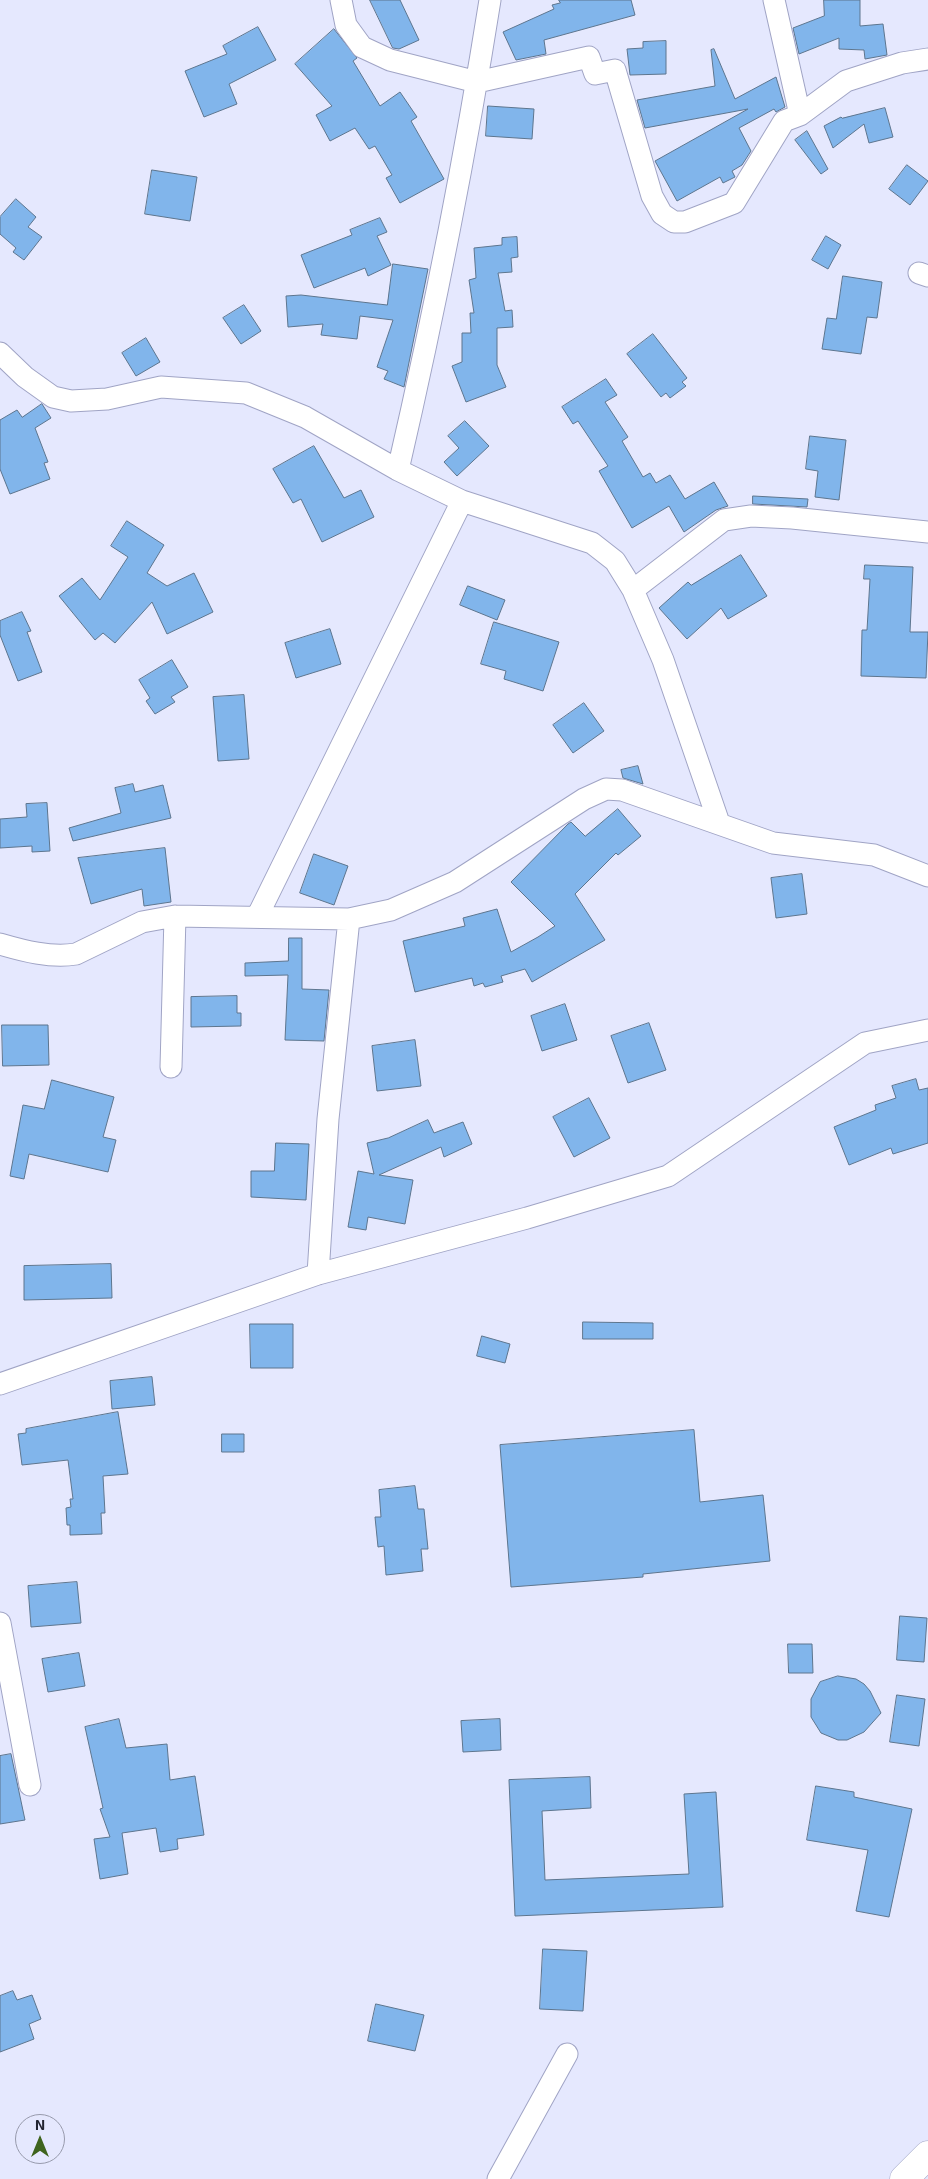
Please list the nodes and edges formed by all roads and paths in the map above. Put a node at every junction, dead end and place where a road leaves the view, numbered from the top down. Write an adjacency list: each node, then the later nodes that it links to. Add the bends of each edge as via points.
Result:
1 (340, 0): 5 (street, via 346,25 362,47 390,60)
2 (490, 0): 5 (street)
3 (774, 0): 6 (street)
4 (928, 59): 6 (street, via 902,63 846,81)
5 (477, 82): 6 (street, via 589,58 595,74 615,70 652,196 662,214 674,222 685,222 734,203 784,120); 8 (street, via 429,336)
6 (800, 114)
7 (0, 353): 8 (street, via 53,397 71,401 107,399 161,387 246,393 305,417)
8 (398, 470): 9 (street)
9 (462, 501): 11 (street, via 592,543 615,561); 15 (street)
10 (928, 532): 11 (street, via 792,518 751,516 724,520)
11 (633, 590): 12 (street, via 663,660)
12 (719, 823): 13 (street, via 773,843 874,854); 16 (street, via 622,790 606,789 584,799 455,882 391,910)
13 (928, 876)
14 (175, 916): 15 (street); 17 (street, via 142,922 85,950 65,956); 19 (street)
15 (256, 917): 16 (street)
16 (349, 919): 20 (street, via 328,1119)
17 (0, 944)
18 (928, 1030): 20 (street, via 865,1043 668,1176)
19 (171, 1067)
20 (318, 1274): 21 (street)
21 (0, 1384)
22 (0, 1623): 23 (street)
23 (1, 1645): 24 (street)
24 (30, 1785)
25 (567, 2054): 27 (street)
26 (928, 2155): 28 (highway)
27 (498, 2179)
28 (904, 2179)

